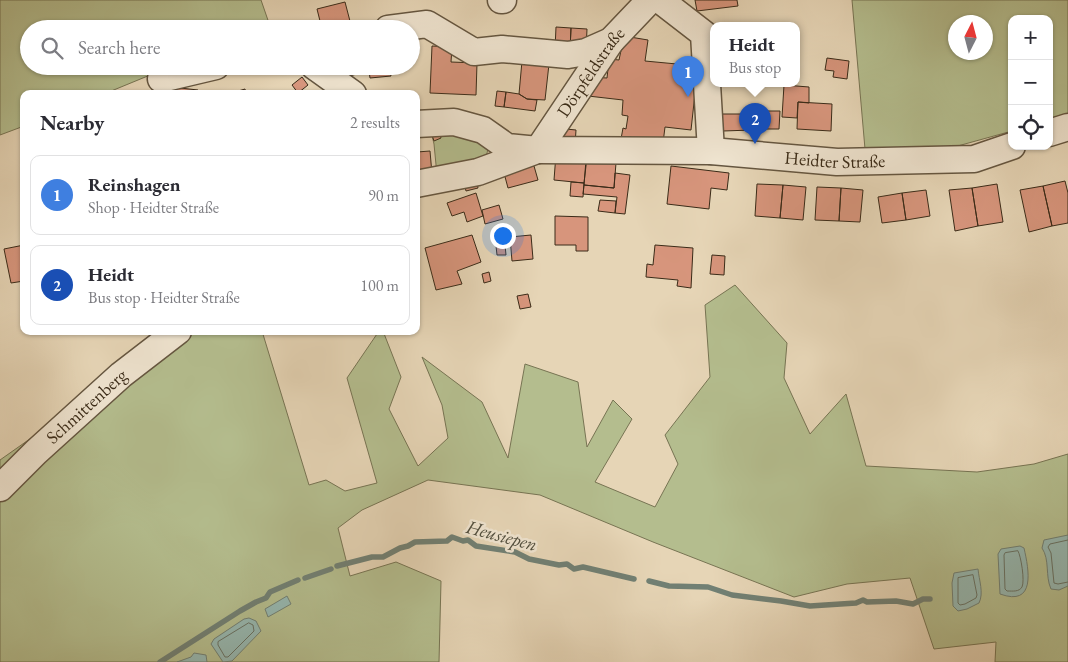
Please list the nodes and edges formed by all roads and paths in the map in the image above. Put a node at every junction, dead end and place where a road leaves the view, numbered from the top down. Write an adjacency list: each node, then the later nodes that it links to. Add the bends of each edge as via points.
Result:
1 (650, 0): 4 (street, Dörpfeldstraße)
2 (660, 0): 14 (street, via 704,34)
3 (420, 25): 4 (street, via 427,24 474,52 502,49 568,55 586,52)
4 (612, 41): 13 (street, Dörpfeldstraße)
5 (179, 75): 7 (street)
6 (327, 75): 8 (street)
7 (162, 79)
8 (347, 90)
9 (420, 124): 13 (street, Heidter Straße, via 454,122 483,130 507,147)
10 (1068, 126): 11 (street)
11 (1053, 132)
12 (1008, 147): 14 (street, Heidter Straße, via 974,159 837,162)
13 (538, 150): 14 (street, Heidter Straße); 15 (street, via 478,172)
14 (711, 152)
15 (420, 183)
16 (173, 335): 17 (street, Schmittenberg, via 121,375)
17 (0, 488)

